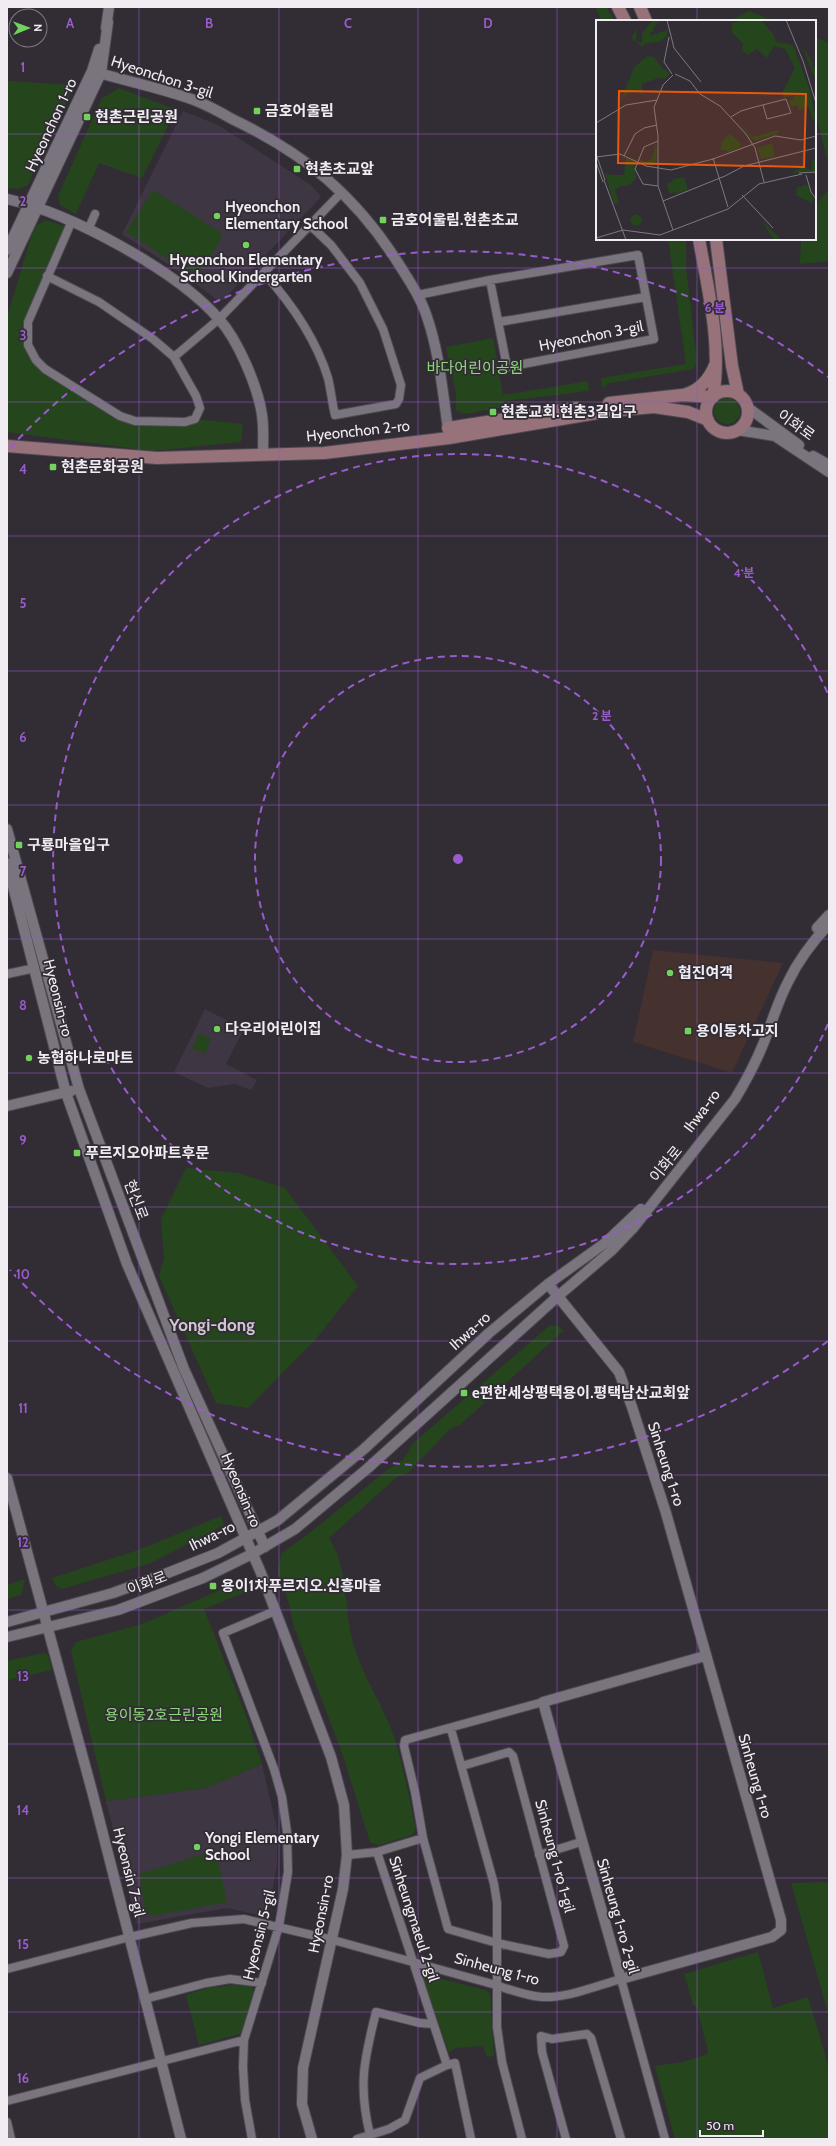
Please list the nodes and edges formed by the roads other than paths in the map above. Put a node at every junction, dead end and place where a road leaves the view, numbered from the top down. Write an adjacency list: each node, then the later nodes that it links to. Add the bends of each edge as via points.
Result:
1 (109, 7): 6 (street)
2 (618, 7): 4 (main road)
3 (640, 7): 5 (main road)
4 (624, 20)
5 (646, 20)
6 (96, 72): 7 (street, Hyeonchon 3-gil, via 195,100 262,133 312,166); 9 (street)
7 (342, 192): 12 (street); 21 (street, Hyeonchon 3-gil, via 389,248)
8 (7, 199): 9 (street)
9 (34, 206): 11 (street); 16 (street); 17 (street)
10 (95, 214): 13 (street)
11 (71, 223): 13 (street); 19 (street)
12 (311, 226): 18 (street); 18 (street, via 331,245 360,283 383,329 401,385 396,404 335,415 328,378 310,337 286,297)
13 (88, 230): 23 (street, via 147,262 190,292)
14 (699, 240): 26 (main road, via 707,279)
15 (716, 240): 27 (main road, via 732,366)
16 (7, 250)
17 (7, 273)
18 (264, 273): 23 (street)
19 (47, 276): 25 (street, via 99,302); 25 (street, via 28,322 28,345 36,360 51,373 120,416 136,421 184,422 195,419 200,408)
20 (490, 280): 21 (street, Hyeonchon 3-gil); 22 (street, Hyeonchon 3-gil, via 638,255); 24 (street, Hyeonchon 3-gil)
21 (418, 295): 33 (street, Hyeonchon 3-gil, via 427,316 436,352)
22 (646, 297): 24 (street); 24 (street, Hyeonchon 3-gil, via 654,339 507,367)
23 (219, 319): 25 (street); 35 (street, via 253,378 262,415)
24 (499, 322)
25 (174, 356)
26 (716, 360): 28 (main road, via 712,372 699,388); 29 (main road, via 717,373)
27 (738, 394): 29 (main road, via 727,391); 30 (main road)
28 (682, 395): 29 (main road, Hyeonchon 2-ro); 33 (main road, Hyeonchon 2-ro, via 614,403)
29 (713, 397): 31 (main road, via 707,407)
30 (747, 407): 32 (main road, via 746,420); 36 (street, 이화로)
31 (708, 420): 32 (main road, via 712,426 724,432); 33 (main road, Hyeonchon 2-ro, via 688,412 654,407)
32 (737, 430): 37 (street, 이화로, via 775,436)
33 (449, 433): 35 (main road, Hyeonchon 2-ro, via 324,453)
34 (7, 446): 35 (main road, Hyeonchon 2-ro, via 157,458)
35 (263, 454)
36 (829, 465)
37 (829, 472)
38 (7, 829): 44 (street, 현신로)
39 (7, 863): 42 (street, Hyeonsin-ro)
40 (829, 915): 47 (street, Ihwa-ro, via 789,967 746,1071 724,1107 682,1162 632,1219 605,1243)
41 (829, 924): 48 (street, 이화로, via 787,983 765,1040 747,1080 735,1099 634,1227)
42 (35, 968): 43 (street); 45 (street, Hyeonsin-ro)
43 (7, 974)
44 (79, 1089): 45 (street); 50 (street, 현신로, via 184,1370)
45 (66, 1092): 46 (street); 51 (street, Hyeonsin-ro, via 127,1264)
46 (7, 1106)
47 (548, 1284): 48 (street, Sinheung 1-ro); 50 (street, Ihwa-ro, via 489,1333 315,1491 278,1520)
48 (557, 1297): 52 (street, 이화로, via 368,1468 295,1529); 59 (street, Sinheung 1-ro, via 619,1372 666,1513)
49 (7, 1478): 55 (street, Hyeonsin 7-gil)
50 (257, 1531): 51 (street, Ihwa-ro); 52 (street, 현신로)
51 (245, 1537): 53 (street, Hyeonsin-ro); 55 (street, Ihwa-ro, via 218,1553 165,1574 113,1593)
52 (265, 1547): 53 (street, 이화로)
53 (252, 1554): 54 (street, Hyeonsin-ro); 57 (street, 이화로, via 204,1578 118,1610)
54 (275, 1611): 66 (street, Hyeonsin-ro, via 331,1757 344,1805); 68 (street, Hyeonsin 5-gil, via 223,1633 282,1797 287,1832 288,1872)
55 (44, 1613): 56 (street, Ihwa-ro); 57 (street, Hyeonsin 7-gil)
56 (7, 1622)
57 (47, 1627): 58 (street, 이화로); 69 (street, Hyeonsin 7-gil)
58 (7, 1637)
59 (705, 1656): 60 (street, Sinheung 1-ro 1-gil); 74 (street, Sinheung 1-ro, via 781,1920 781,1930 772,1937)
60 (543, 1702): 61 (street, Sinheung 1-ro 1-gil); 64 (street, Sinheung 1-ro 2-gil)
61 (451, 1728): 62 (street); 63 (street, Sinheung 1-ro 1-gil, via 406,1740 404,1746)
62 (462, 1766): 67 (street, Sinheung 1-ro 1-gil, via 509,1752 513,1756); 71 (street, via 494,1884 497,1903)
63 (422, 1838): 65 (street); 71 (street, Sinheung 1-ro 1-gil, via 448,1929)
64 (581, 1842): 67 (street); 74 (street, Sinheung 1-ro 2-gil)
65 (377, 1852): 66 (street, Sinheungmaeul 2-gil); 72 (street, Sinheungmaeul 2-gil)
66 (347, 1855): 70 (street, Hyeonsin-ro)
67 (540, 1855): 71 (street, Sinheung 1-ro 1-gil, via 564,1946 561,1952 549,1954)
68 (279, 1926): 69 (street, Sinheung 1-ro, via 244,1919 214,1920); 70 (street, Sinheung 1-ro); 75 (street, Hyeonsin 5-gil)
69 (130, 1936): 73 (street, Sinheung 1-ro); 77 (street, Hyeonsin 7-gil)
70 (333, 1940): 72 (street, Sinheung 1-ro); 88 (street, Hyeonsin-ro, via 303,2068 302,2104)
71 (497, 1943): 76 (street)
72 (413, 1963): 76 (street, Sinheung 1-ro); 78 (street, Sinheungmaeul 2-gil)
73 (7, 1969)
74 (620, 1979): 76 (street, Sinheung 1-ro, via 563,1995 542,1997); 94 (street, Sinheung 1-ro 2-gil)
75 (262, 1983): 77 (street, via 230,1979); 79 (street, Hyeonsin 5-gil)
76 (496, 1985): 91 (street, via 497,2027 502,2062)
77 (145, 1999): 80 (street, Hyeonsin 7-gil)
78 (433, 2024): 81 (street, Sinheungmaeul 2-gil); 84 (street, via 376,2012 363,2070 363,2097)
79 (244, 2040): 80 (street); 87 (street, Hyeonsin 5-gil, via 245,2100)
80 (161, 2060): 82 (street); 86 (street, Hyeonsin 7-gil)
81 (447, 2065): 84 (street, via 420,2078 405,2120); 90 (street, Sinheungmaeul 2-gil, via 455,2063)
82 (7, 2101)
83 (7, 2122): 85 (street)
84 (370, 2135): 89 (street)
85 (11, 2139)
86 (182, 2139)
87 (252, 2139)
88 (312, 2139)
89 (357, 2139)
90 (471, 2139)
91 (522, 2139)
92 (566, 2139): 93 (street, via 542,2052 541,2036 552,2039 587,2034 591,2038)
93 (621, 2139)
94 (665, 2139)

